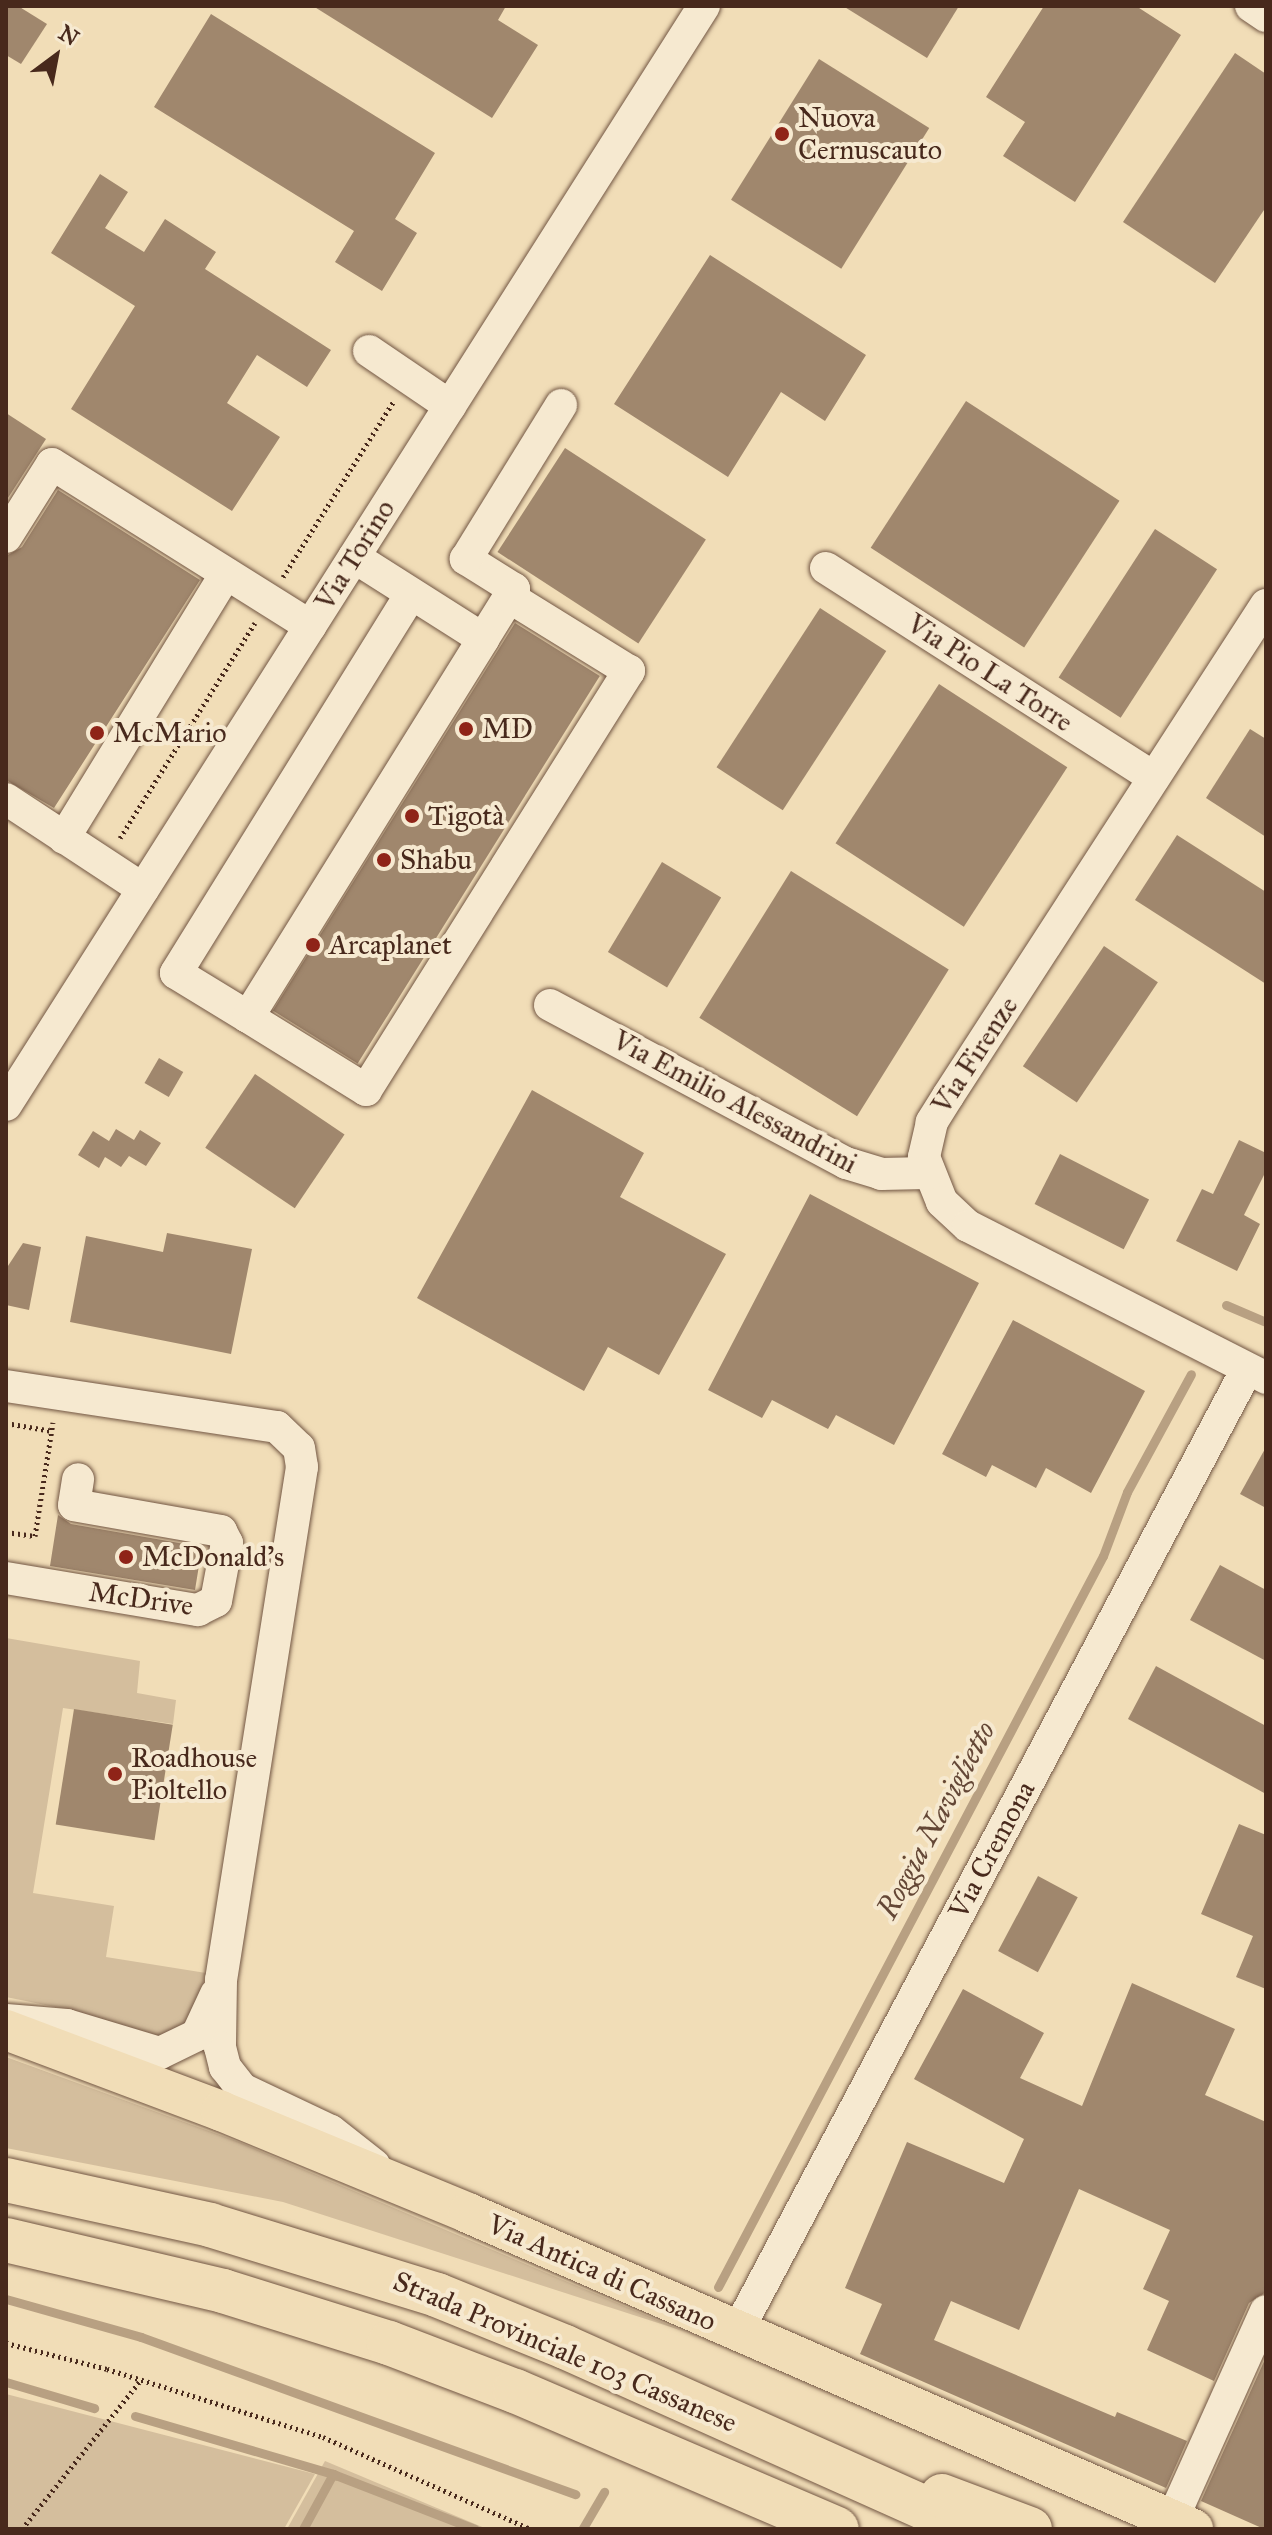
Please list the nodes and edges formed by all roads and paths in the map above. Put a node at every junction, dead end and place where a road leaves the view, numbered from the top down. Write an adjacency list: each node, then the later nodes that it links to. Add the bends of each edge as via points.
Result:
1 (704, 6): 7 (street, Via Torino)
2 (1251, 6): 3 (street)
3 (1266, 16)
4 (369, 351): 5 (street)
5 (408, 378): 7 (street); 14 (path)
6 (561, 405): 13 (street, via 466,559 514,589)
7 (450, 406): 9 (street, Via Torino)
8 (6, 537): 11 (street, via 52,464)
9 (354, 557): 12 (street); 16 (street, Via Torino)
10 (826, 568): 18 (street, Via Pio La Torre)
11 (226, 574): 14 (street); 20 (street)
12 (411, 594): 17 (street); 24 (street, via 176,973)
13 (509, 597): 17 (street); 24 (street, via 629,671 366,1090)
14 (269, 600): 16 (street); 21 (path)
15 (1266, 605): 18 (street, Via Firenze)
16 (310, 626): 22 (street, Via Torino)
17 (483, 639): 24 (street)
18 (1154, 778): 26 (street, Via Firenze, via 932,1122 925,1148)
19 (6, 799): 20 (street)
20 (64, 838): 21 (street)
21 (105, 863): 22 (street)
22 (143, 889): 25 (street, Via Torino)
23 (550, 1005): 26 (street, Via Emilio Alessandrini, via 846,1163 881,1174)
24 (248, 1017)
25 (6, 1105)
26 (927, 1173): 27 (street, via 942,1202 968,1226)
27 (1257, 1374): 42 (street, Via Cremona)
28 (6, 1386): 29 (street)
29 (58, 1394): 31 (path); 35 (street, via 277,1427 301,1454)
30 (6, 1423): 31 (path)
31 (52, 1431): 33 (path, via 35,1536)
32 (78, 1479): 34 (street, McDrive, via 74,1505 221,1531 227,1543 216,1601 198,1610)
33 (6, 1532)
34 (6, 1578)
35 (221, 1980): 36 (street, via 201,2029 186,2044 167,2051 146,2052 67,2025); 39 (street, via 220,2047 232,2079 331,2131)
36 (6, 2020)
37 (6, 2030): 39 (main road, Via Antica di Cassano)
38 (6, 2180): 45 (highway, Strada Provinciale 103 Cassanese, via 210,2225 381,2276 529,2331)
39 (400, 2185): 42 (main road, Via Antica di Cassano)
40 (6, 2240): 46 (highway, Strada Provinciale 103 Cassanese, via 186,2281 343,2327 471,2373)
41 (1266, 2311): 47 (street)
42 (737, 2332): 47 (main road, Via Antica di Cassano)
43 (6, 2343): 44 (path)
44 (140, 2381): 48 (path); 49 (path, via 323,2437)
45 (722, 2417): 52 (highway, Strada Provinciale 103 Cassanese); 53 (highway)
46 (684, 2461): 50 (highway); 51 (highway, Strada Provinciale 103 Cassanese)
47 (1182, 2524)
48 (22, 2529)
49 (531, 2529)
50 (818, 2529)
51 (837, 2529)
52 (972, 2529)
53 (1030, 2529)

